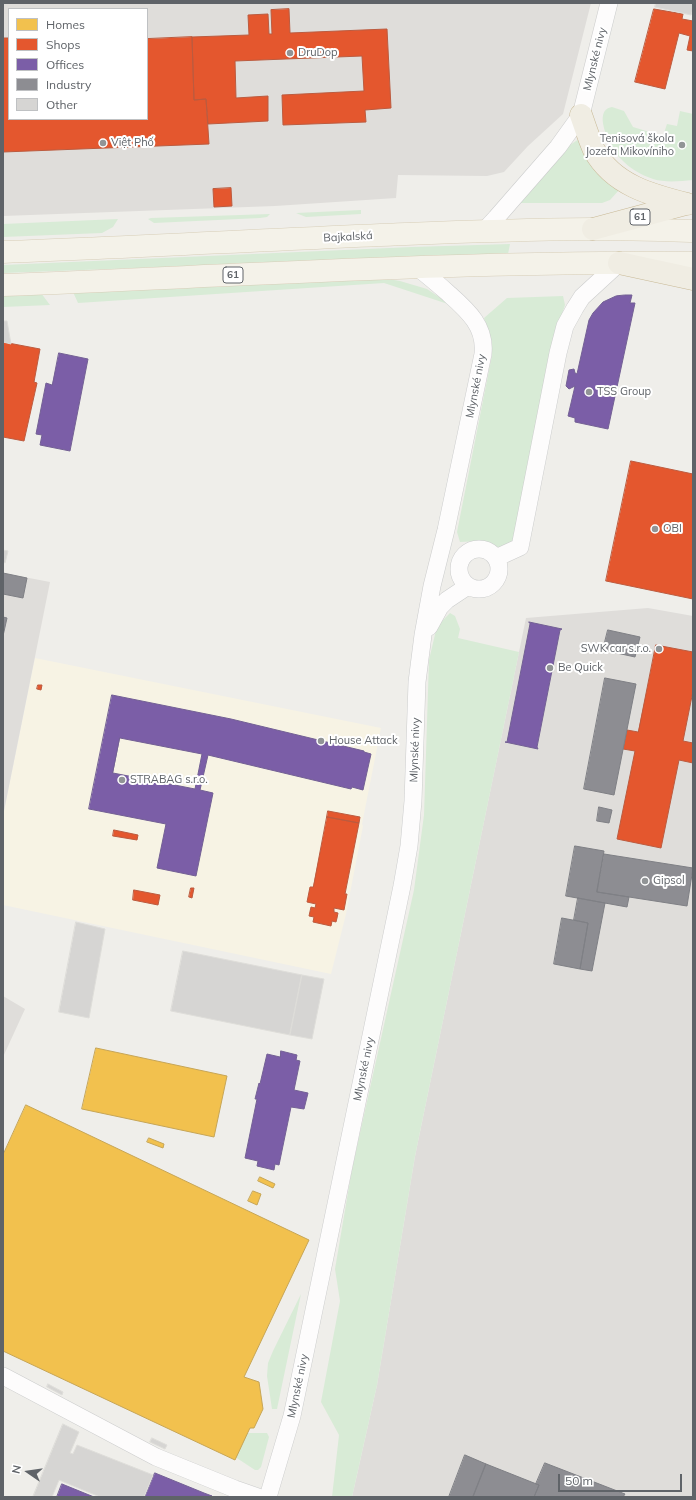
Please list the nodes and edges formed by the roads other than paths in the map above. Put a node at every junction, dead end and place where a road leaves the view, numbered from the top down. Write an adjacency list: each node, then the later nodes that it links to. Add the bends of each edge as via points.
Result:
1 (610, 3): 2 (street, Mlynské nivy)
2 (581, 115): 3 (highway, via 594,150 614,174 646,193); 6 (street, via 558,147)
3 (690, 204): 4 (highway, 61)
4 (593, 229): 5 (main road, Bajkalská); 6 (main road, Bajkalská / 61)
5 (693, 231)
6 (483, 232): 7 (main road, Bajkalská / 61)
7 (3, 252)
8 (619, 263): 9 (main road); 10 (main road, 61); 11 (highway); 14 (street, via 582,297 565,326 520,547)
9 (693, 264)
10 (417, 267): 12 (main road, 61); 13 (street, Mlynské nivy, via 471,314 480,328 484,344)
11 (693, 279)
12 (3, 285)
13 (446, 530): 15 (street); 16 (street, Mlynské nivy)
14 (496, 558): 15 (street, Mlynské nivy, via 479,549 468,553); 15 (street, Mlynské nivy, via 499,573 494,583 488,587 474,589)
15 (463, 573): 16 (street, Mlynské nivy, via 446,576); 17 (street, Mlynské nivy)
16 (432, 586): 17 (street, Mlynské nivy)
17 (423, 635): 20 (street, Mlynské nivy, via 417,682 413,801 402,886 294,1408)
18 (3, 1376): 19 (street, via 156,1457)
19 (258, 1497)
20 (268, 1497)

